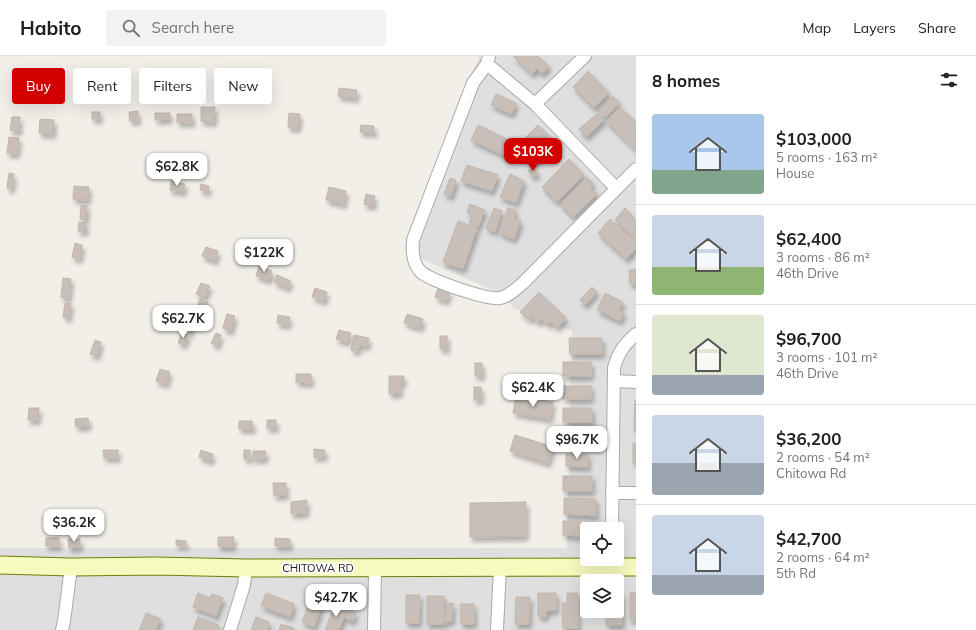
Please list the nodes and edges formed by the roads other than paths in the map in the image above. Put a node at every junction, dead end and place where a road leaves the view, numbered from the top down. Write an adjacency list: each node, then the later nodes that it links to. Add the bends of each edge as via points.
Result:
1 (585, 56): 3 (street)
2 (488, 60): 3 (street); 5 (street, via 473,83 413,240 412,251 420,271 429,277 479,296 501,298 523,283)
3 (535, 104): 5 (street)
4 (636, 168): 5 (street)
5 (616, 188)
6 (636, 334): 7 (street, via 618,355)
7 (614, 381): 8 (street); 9 (street)
8 (636, 382)
9 (612, 493): 10 (street); 11 (street)
10 (636, 493)
11 (612, 522)
12 (580, 564): 16 (street, CHITOWA RD)
13 (0, 565): 15 (street, CHITOWA RD)
14 (624, 565): 17 (street, CHITOWA RD)
15 (71, 566): 18 (street, CHITOWA RD); 20 (street)
16 (500, 567): 19 (street, CHITOWA RD); 23 (street)
17 (636, 567)
18 (246, 568): 19 (street, CHITOWA RD); 21 (street, via 244,585)
19 (375, 568): 22 (street)
20 (62, 630)
21 (230, 630)
22 (374, 630)
23 (497, 630)

